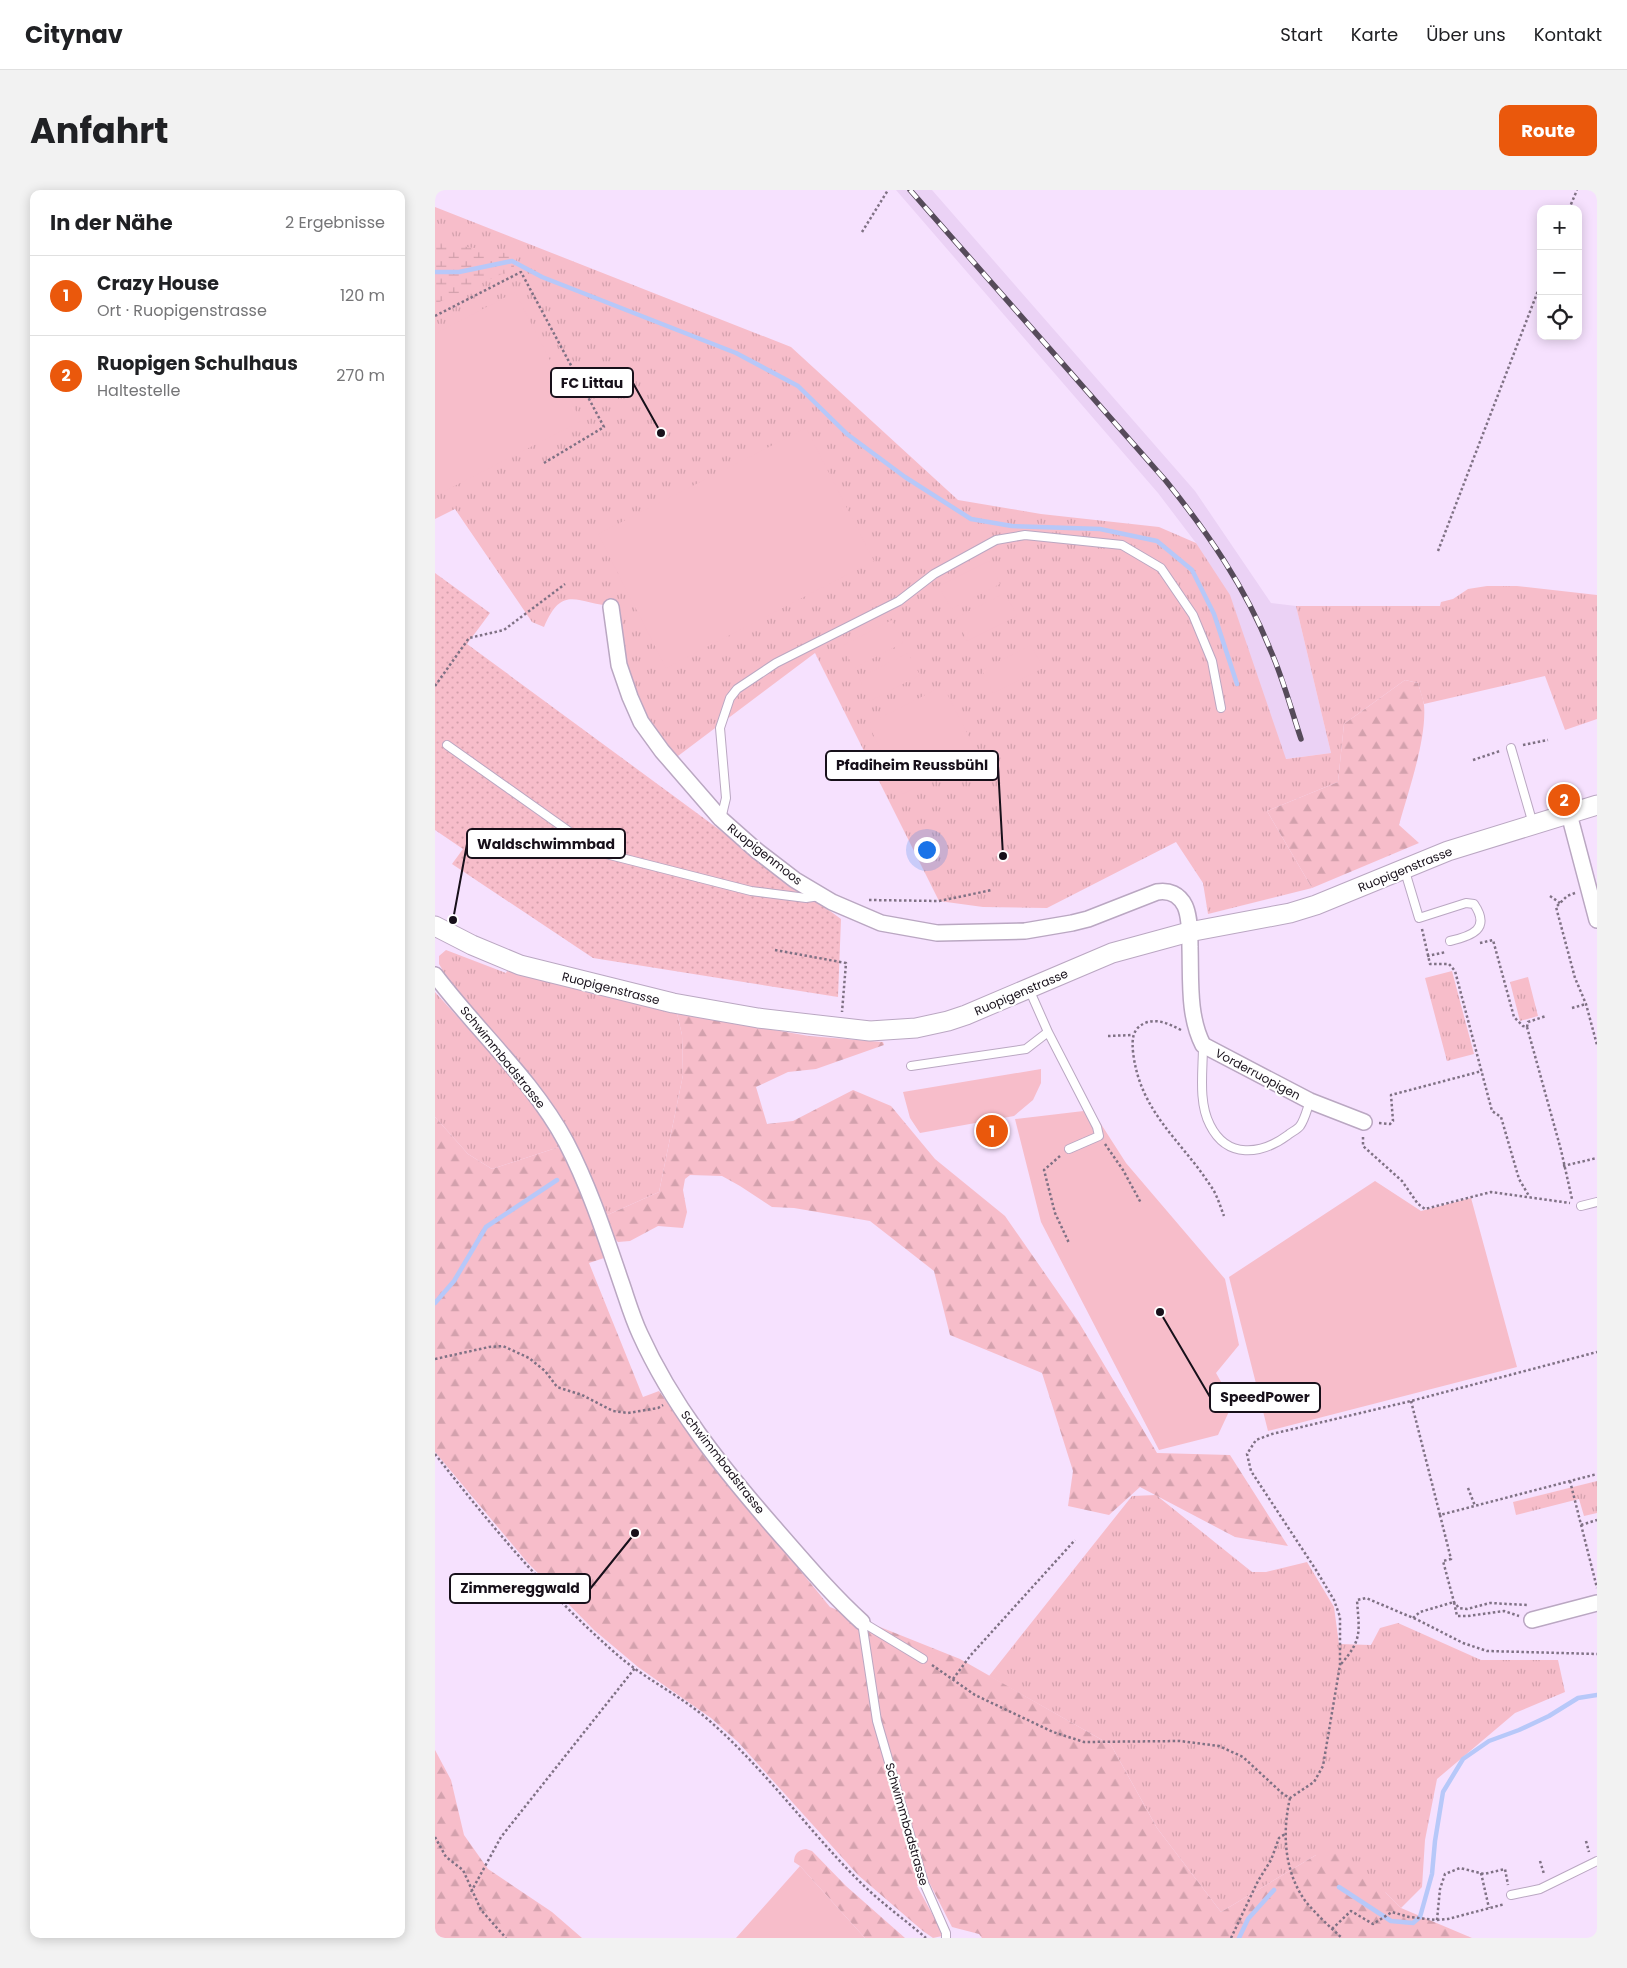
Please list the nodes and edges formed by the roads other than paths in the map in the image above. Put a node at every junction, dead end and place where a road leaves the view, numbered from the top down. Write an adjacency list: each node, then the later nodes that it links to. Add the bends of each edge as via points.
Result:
1 (611, 608): 7 (street, Ruopigenmoos, via 619,665 641,722)
2 (1221, 708): 7 (lane, via 1212,661 1193,614 1161,568 1122,544 1025,535 995,540 934,574 899,601 776,663 737,689 730,698 720,728 726,798)
3 (447, 745): 10 (lane, via 591,847 606,854 751,891 806,898)
4 (1511, 748): 8 (lane)
5 (1597, 806): 6 (street, Ruopigenstrasse)
6 (1569, 814): 8 (street, Ruopigenstrasse); 11 (street)
7 (721, 819): 10 (street, Ruopigenmoos, via 787,874)
8 (1533, 824): 9 (street, Ruopigenstrasse)
9 (1404, 868): 13 (street, Ruopigenstrasse, via 1316,905); 14 (lane, via 1419,918 1466,903 1474,904 1480,916 1479,928 1474,934)
10 (823, 896): 13 (street, Ruopigenmoos, via 881,923 937,932 1006,932 1072,924 1165,890 1181,899 1186,908)
11 (1597, 920)
12 (435, 926): 16 (street, Ruopigenstrasse, via 519,965 673,1003 813,1026 869,1031 916,1028 966,1015)
13 (1189, 932): 16 (street, Ruopigenstrasse, via 1112,953); 18 (street, via 1193,1016)
14 (1450, 941)
15 (435, 975): 27 (street, Schwimmbadstrasse, via 526,1082 566,1143 584,1181 639,1331 674,1398 737,1484 826,1588)
16 (1029, 988): 17 (lane)
17 (1047, 1032): 19 (lane, via 1026,1049); 22 (lane, via 1099,1136)
18 (1200, 1038): 20 (street, Vorderruopigen); 20 (lane, via 1203,1103 1213,1132 1227,1144 1253,1151 1270,1147 1299,1126)
19 (911, 1066)
20 (1310, 1101): 21 (street, Vorderruopigen)
21 (1364, 1122)
22 (1069, 1149)
23 (1597, 1202): 24 (lane)
24 (1581, 1206)
25 (1597, 1603): 26 (street)
26 (1532, 1620)
27 (863, 1622): 28 (lane); 31 (lane, Schwimmbadstrasse, via 877,1721 924,1883)
28 (923, 1659)
29 (1597, 1861): 30 (lane, via 1541,1889)
30 (1511, 1895)
31 (947, 1938)

